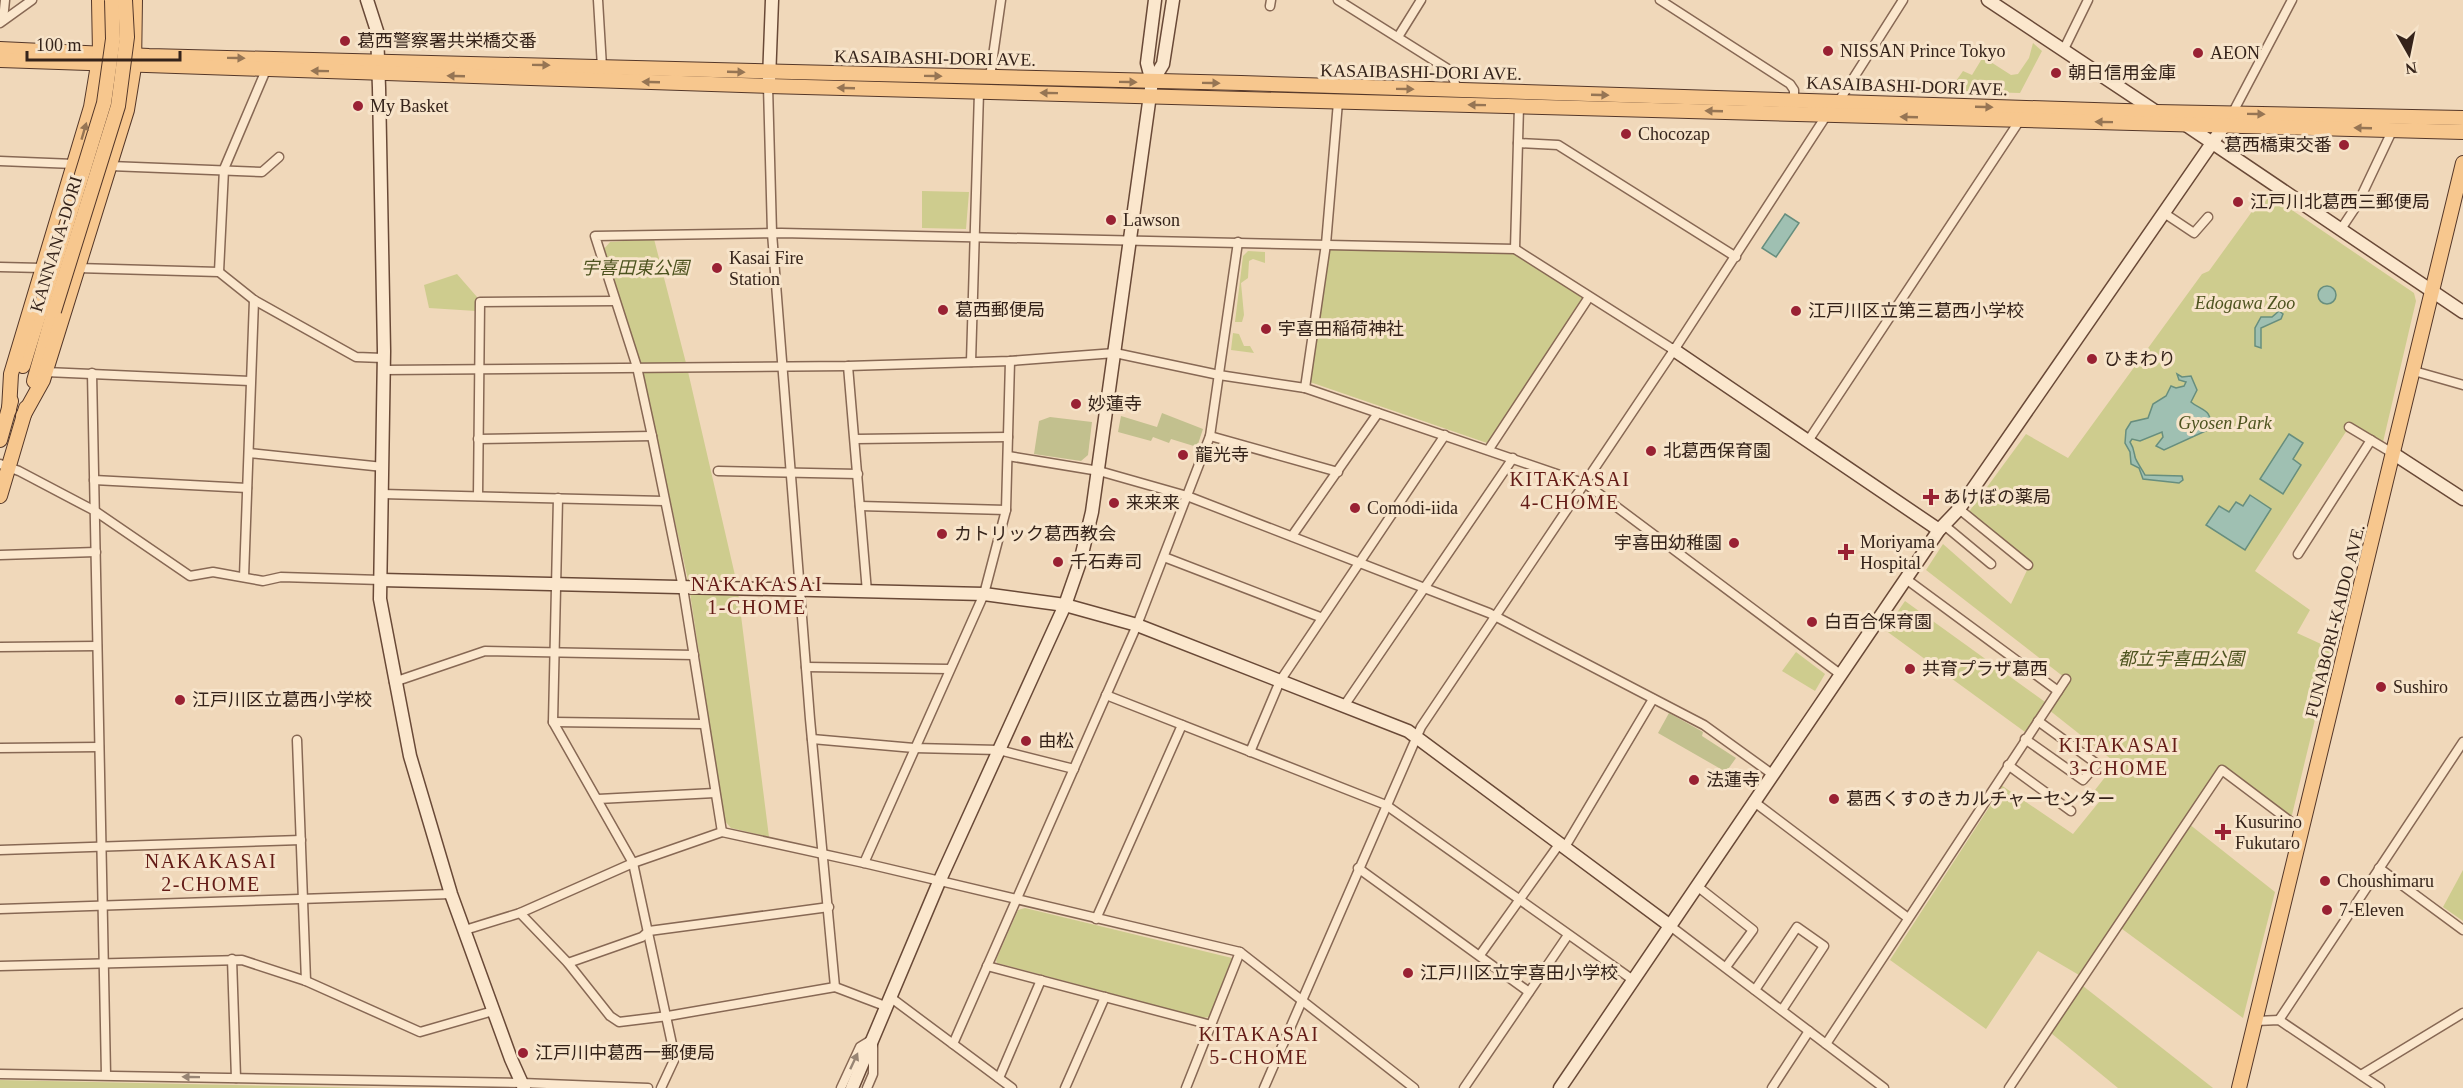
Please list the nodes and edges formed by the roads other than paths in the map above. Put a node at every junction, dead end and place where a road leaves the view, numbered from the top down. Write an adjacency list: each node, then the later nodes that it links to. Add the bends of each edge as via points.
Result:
1 (5, 0): 20 (street)
2 (32, 0): 20 (street)
3 (99, 0): 24 (main road)
4 (112, 0): 73 (main road, KANNANA-DORI, bridge, via 113,50 104,103)
5 (125, 0): 73 (main road, KANNANA-DORI, bridge, via 127,37 118,106)
6 (135, 0): 26 (main road)
7 (367, 0): 27 (street, via 377,31)
8 (598, 0): 28 (street)
9 (772, 0): 31 (street)
10 (1001, 0): 30 (street)
11 (1155, 0): 32 (street, via 1147,63)
12 (1173, 0): 32 (street, via 1163,64)
13 (1338, 0): 21 (street)
14 (1421, 0): 21 (street)
15 (1660, 0): 38 (street, via 1790,84)
16 (1903, 0): 36 (street)
17 (1988, 0): 23 (street)
18 (2088, 0): 23 (street)
19 (2292, 0): 42 (street)
20 (2, 22)
21 (1398, 37): 33 (street, via 1451,71)
22 (0, 49): 24 (main road)
23 (2063, 51): 39 (street)
24 (99, 59): 25 (main road); 26 (main road); 52 (main road, one-way to 24, via 91,107)
25 (0, 60)
26 (135, 61): 27 (main road, one-way to 27); 29 (main road); 53 (main road, via 127,110)
27 (378, 67): 28 (main road, KASAIBASHI-DORI AVE., one-way to 28); 29 (main road, one-way to 29); 31 (main road, KASAIBASHI-DORI AVE., one-way to 27); 79 (street)
28 (602, 67): 31 (main road, KASAIBASHI-DORI AVE., one-way to 31)
29 (266, 70): 54 (street)
30 (990, 77): 31 (main road, KASAIBASHI-DORI AVE., one-way to 30); 32 (main road, KASAIBASHI-DORI AVE., one-way to 32)
31 (769, 79): 34 (main road, KASAIBASHI-DORI AVE., one-way to 31); 58 (street)
32 (1151, 89): 33 (main road, KASAIBASHI-DORI AVE., one-way to 33); 34 (main road, KASAIBASHI-DORI AVE., one-way to 34); 35 (main road, KASAIBASHI-DORI AVE.); 60 (street)
33 (1457, 90): 38 (main road, KASAIBASHI-DORI AVE., one-way to 38)
34 (979, 92): 59 (street)
35 (1338, 102): 37 (main road, KASAIBASHI-DORI AVE., one-way to 35); 62 (street)
36 (1839, 102): 38 (main road, KASAIBASHI-DORI AVE.); 39 (main road, KASAIBASHI-DORI AVE., one-way to 39); 40 (street)
37 (1519, 106): 38 (main road, KASAIBASHI-DORI AVE., one-way to 37); 47 (street)
38 (1794, 107): 40 (main road, KASAIBASHI-DORI AVE.)
39 (2156, 112): 42 (main road, KASAIBASHI-DORI AVE.); 44 (street)
40 (1826, 114): 43 (main road, KASAIBASHI-DORI AVE., one-way to 40); 64 (street)
41 (2463, 118): 42 (main road, KASAIBASHI-DORI AVE., one-way to 41)
42 (2229, 119): 44 (main road, KASAIBASHI-DORI AVE.); 45 (main road, KASAIBASHI-DORI AVE., one-way to 42); 48 (street)
43 (2019, 120): 44 (main road, KASAIBASHI-DORI AVE., one-way to 43); 104 (street)
44 (2184, 124): 48 (street)
45 (2393, 129): 46 (main road, KASAIBASHI-DORI AVE.); 57 (street)
46 (2463, 132)
47 (1518, 143): 63 (street); 64 (street, via 1558,145)
48 (2213, 143): 55 (street); 57 (street)
49 (279, 157): 54 (street, via 262,172)
50 (0, 161): 52 (street)
51 (2463, 163): 69 (main road, FUNABORI-KAIDO AVE.)
52 (74, 164): 66 (main road)
53 (110, 166): 54 (street); 67 (main road)
54 (224, 169): 68 (street)
55 (2164, 213): 56 (street, via 2194,233); 128 (street)
56 (2208, 218)
57 (2341, 229): 69 (street)
58 (772, 233): 59 (street); 72 (street, via 595,236); 80 (street)
59 (975, 238): 60 (street); 78 (street)
60 (1131, 241): 61 (street); 76 (street)
61 (1238, 242): 62 (street); 87 (street)
62 (1326, 244): 63 (street); 91 (street)
63 (1515, 249): 70 (street)
64 (1736, 256): 75 (street)
65 (0, 267): 66 (street)
66 (42, 268): 88 (main road)
67 (77, 268): 68 (street); 85 (main road)
68 (219, 272): 71 (street)
69 (2433, 294): 74 (street); 84 (main road, FUNABORI-KAIDO AVE.)
70 (1589, 297): 75 (street); 105 (street)
71 (254, 300): 79 (street, via 356,357); 89 (street)
72 (614, 301): 82 (street); 83 (street, via 480,302)
73 (48, 309): 92 (main road, KANNANA-DORI); 94 (main road, KANNANA-DORI)
74 (2462, 310)
75 (1674, 350): 104 (street); 118 (street)
76 (1115, 353): 77 (street); 87 (street); 113 (street)
77 (1010, 361): 78 (street); 99 (street)
78 (970, 362): 81 (street)
79 (383, 364): 83 (street); 111 (street)
80 (783, 366): 81 (street); 82 (street); 115 (street)
81 (848, 366): 101 (street)
82 (636, 367): 83 (street); 97 (street)
83 (479, 370): 100 (street)
84 (2414, 371): 90 (street); 107 (main road, FUNABORI-KAIDO AVE.)
85 (46, 372): 86 (street); 94 (main road)
86 (92, 373): 89 (street); 117 (street)
87 (1219, 375): 91 (street); 98 (street)
88 (5, 379): 92 (main road)
89 (250, 381): 106 (street)
90 (2463, 385)
91 (1305, 388): 93 (street)
92 (9, 410): 102 (main road, KANNANA-DORI)
93 (1378, 413): 96 (street); 114 (street)
94 (23, 417): 110 (main road, KANNANA-DORI)
95 (2349, 427): 103 (street)
96 (1445, 435): 105 (street); 137 (street)
97 (652, 436): 100 (street); 126 (street)
98 (1210, 436): 114 (street); 123 (street)
99 (1008, 437): 101 (street); 108 (street)
100 (478, 439): 122 (street)
101 (855, 439): 116 (street)
102 (0, 440)
103 (2372, 440): 107 (street); 134 (street)
104 (1808, 441): 131 (street)
105 (1489, 449): 109 (street)
106 (249, 453): 111 (street); 119 (street)
107 (2394, 454): 125 (street); 189 (main road, FUNABORI-KAIDO AVE.)
108 (1008, 456): 113 (street); 129 (street)
109 (1513, 458): 118 (street); 145 (street)
110 (4, 466): 121 (main road, KANNANA-DORI); 130 (street)
111 (382, 467): 120 (street)
112 (718, 471): 115 (street)
113 (1099, 471): 123 (street); 149 (street, via 1088,536)
114 (1338, 472): 132 (street)
115 (792, 473): 116 (street); 146 (street)
116 (858, 474): 127 (street)
117 (94, 480): 119 (street); 130 (street)
118 (1586, 484): 151 (street); 159 (street)
119 (247, 488): 140 (street)
120 (382, 494): 122 (street); 142 (street)
121 (0, 496)
122 (478, 496): 124 (street)
123 (1187, 496): 132 (street); 136 (street)
124 (558, 498): 126 (street); 143 (street)
125 (2463, 499)
126 (664, 501): 144 (street)
127 (861, 506): 129 (street); 147 (street)
128 (1959, 509): 131 (street); 139 (street)
129 (1006, 510): 148 (street)
130 (95, 511): 133 (street); 140 (street, via 190,576 213,572)
131 (1941, 528): 138 (street); 141 (street)
132 (1292, 536): 137 (street)
133 (96, 552): 135 (street); 153 (street)
134 (2298, 554)
135 (0, 555)
136 (1164, 556): 150 (street); 152 (street)
137 (1357, 564): 145 (street); 150 (street)
138 (1991, 564)
139 (2028, 565)
140 (244, 577): 142 (street, via 263,581 281,577)
141 (1905, 579): 159 (street); 163 (street)
142 (381, 580): 143 (street); 161 (street, via 380,599)
143 (556, 584): 144 (street); 155 (street)
144 (683, 588): 146 (street); 156 (street)
145 (1424, 588): 151 (street); 166 (street)
146 (800, 589): 147 (street); 157 (street)
147 (867, 591): 148 (street)
148 (984, 594): 149 (street); 158 (street)
149 (1065, 605): 152 (street); 179 (street)
150 (1320, 617): 162 (street)
151 (1496, 617): 165 (street); 171 (street)
152 (1137, 625): 162 (street); 164 (street)
153 (98, 646): 154 (street); 176 (street)
154 (0, 647)
155 (555, 651): 156 (street); 161 (street, via 485,651); 168 (street)
156 (694, 655): 169 (street)
157 (806, 667): 158 (street); 172 (street)
158 (949, 669): 178 (street)
159 (1840, 674): 183 (street)
160 (2066, 679): 163 (street)
161 (394, 681): 202 (street, via 410,756)
162 (1280, 681): 166 (street); 180 (street)
163 (2058, 691): 167 (street)
164 (1106, 695): 170 (street); 182 (street)
165 (1653, 699): 183 (street, via 1704,725); 192 (street)
166 (1344, 706): 171 (street)
167 (2038, 721): 173 (street); 173 (street, via 2097,764 2083,780)
168 (553, 722): 169 (street); 185 (street)
169 (704, 724): 184 (street)
170 (1182, 725): 180 (street); 211 (street)
171 (1417, 736): 187 (street); 192 (street)
172 (812, 739): 178 (street); 195 (street)
173 (2025, 739): 181 (street)
174 (297, 740): 191 (street)
175 (2463, 741): 199 (street)
176 (99, 747): 177 (street); 193 (street)
177 (0, 748)
178 (915, 748): 179 (street); 196 (street)
179 (999, 750): 182 (street); 200 (street)
180 (1250, 752): 187 (street)
181 (2008, 765): 188 (street); 210 (street)
182 (1074, 769): 205 (street)
183 (1772, 774): 186 (street)
184 (715, 793): 185 (street); 190 (street)
185 (598, 799): 197 (street)
186 (1753, 801): 210 (street); 212 (street)
187 (1386, 805): 198 (street); 204 (street)
188 (2071, 811)
189 (2303, 831): 239 (main road, FUNABORI-KAIDO AVE.); 265 (street, via 2222,770)
190 (722, 832): 195 (street); 197 (street)
191 (302, 840): 193 (street); 203 (street)
192 (1562, 845): 204 (street); 212 (street)
193 (101, 847): 194 (street); 206 (street)
194 (0, 850)
195 (824, 854): 196 (street); 207 (street)
196 (864, 862): 200 (street)
197 (633, 863): 209 (street); 215 (street)
198 (1358, 868): 218 (street); 232 (street)
199 (2379, 868): 214 (street); 238 (street)
200 (939, 882): 205 (street); 233 (street)
201 (1702, 890): 224 (street, via 1753,930)
202 (451, 894): 203 (street); 213 (street)
203 (304, 899): 206 (street); 227 (street)
204 (1518, 899): 216 (street); 218 (street)
205 (1016, 900): 211 (street); 223 (street)
206 (102, 906): 208 (street); 220 (street)
207 (828, 907): 215 (street); 228 (street)
208 (0, 909)
209 (520, 913): 213 (street); 221 (street)
210 (1908, 918): 244 (street)
211 (1096, 919): 217 (street)
212 (1669, 926): 224 (street); 226 (street)
213 (465, 930): 235 (street)
214 (2463, 930)
215 (649, 931): 221 (street, via 642,937); 237 (street)
216 (1568, 935): 226 (street); 230 (street)
217 (1240, 952): 232 (street); 240 (street)
218 (1480, 955): 230 (street)
219 (232, 959): 220 (street); 227 (street); 248 (street)
220 (104, 963): 222 (street); 246 (street)
221 (568, 963): 237 (street, via 619,1022)
222 (0, 966)
223 (987, 966): 225 (street); 243 (street)
224 (1726, 967): 229 (street)
225 (1041, 980): 231 (street); 249 (street)
226 (1633, 980): 262 (street)
227 (306, 981): 235 (street, via 420,1032)
228 (835, 987): 233 (street); 237 (street)
229 (1755, 990): 234 (street); 234 (street, via 1797,927 1824,946)
230 (1529, 992): 261 (street)
231 (1105, 997): 240 (street); 257 (street)
232 (1301, 999): 259 (street); 260 (street)
233 (887, 1002): 242 (street); 243 (street)
234 (1782, 1010): 241 (street)
235 (493, 1011): 250 (street)
236 (2463, 1012): 247 (street)
237 (668, 1016): 252 (street, via 675,1058)
238 (2279, 1020): 239 (street); 247 (street)
239 (2256, 1021): 266 (main road, FUNABORI-KAIDO AVE.)
240 (1211, 1025): 258 (street)
241 (1809, 1031): 244 (street); 263 (street)
242 (873, 1038): 253 (street, one-way to 242, via 860,1047); 254 (street); 255 (street, via 873,1074)
243 (953, 1044): 249 (street)
244 (1826, 1044): 264 (street)
245 (0, 1074): 246 (street)
246 (106, 1075): 248 (street, one-way to 246)
247 (2361, 1075): 267 (street)
248 (236, 1078): 250 (street)
249 (999, 1078): 256 (street)
250 (523, 1085): 251 (street)
251 (648, 1088)
252 (661, 1088)
253 (841, 1088)
254 (852, 1088)
255 (867, 1088)
256 (1012, 1088)
257 (1065, 1088)
258 (1186, 1088)
259 (1264, 1088)
260 (1414, 1088)
261 (1464, 1088)
262 (1560, 1088)
263 (1772, 1088)
264 (1884, 1088)
265 (2009, 1088)
266 (2240, 1088)
267 (2380, 1088)

